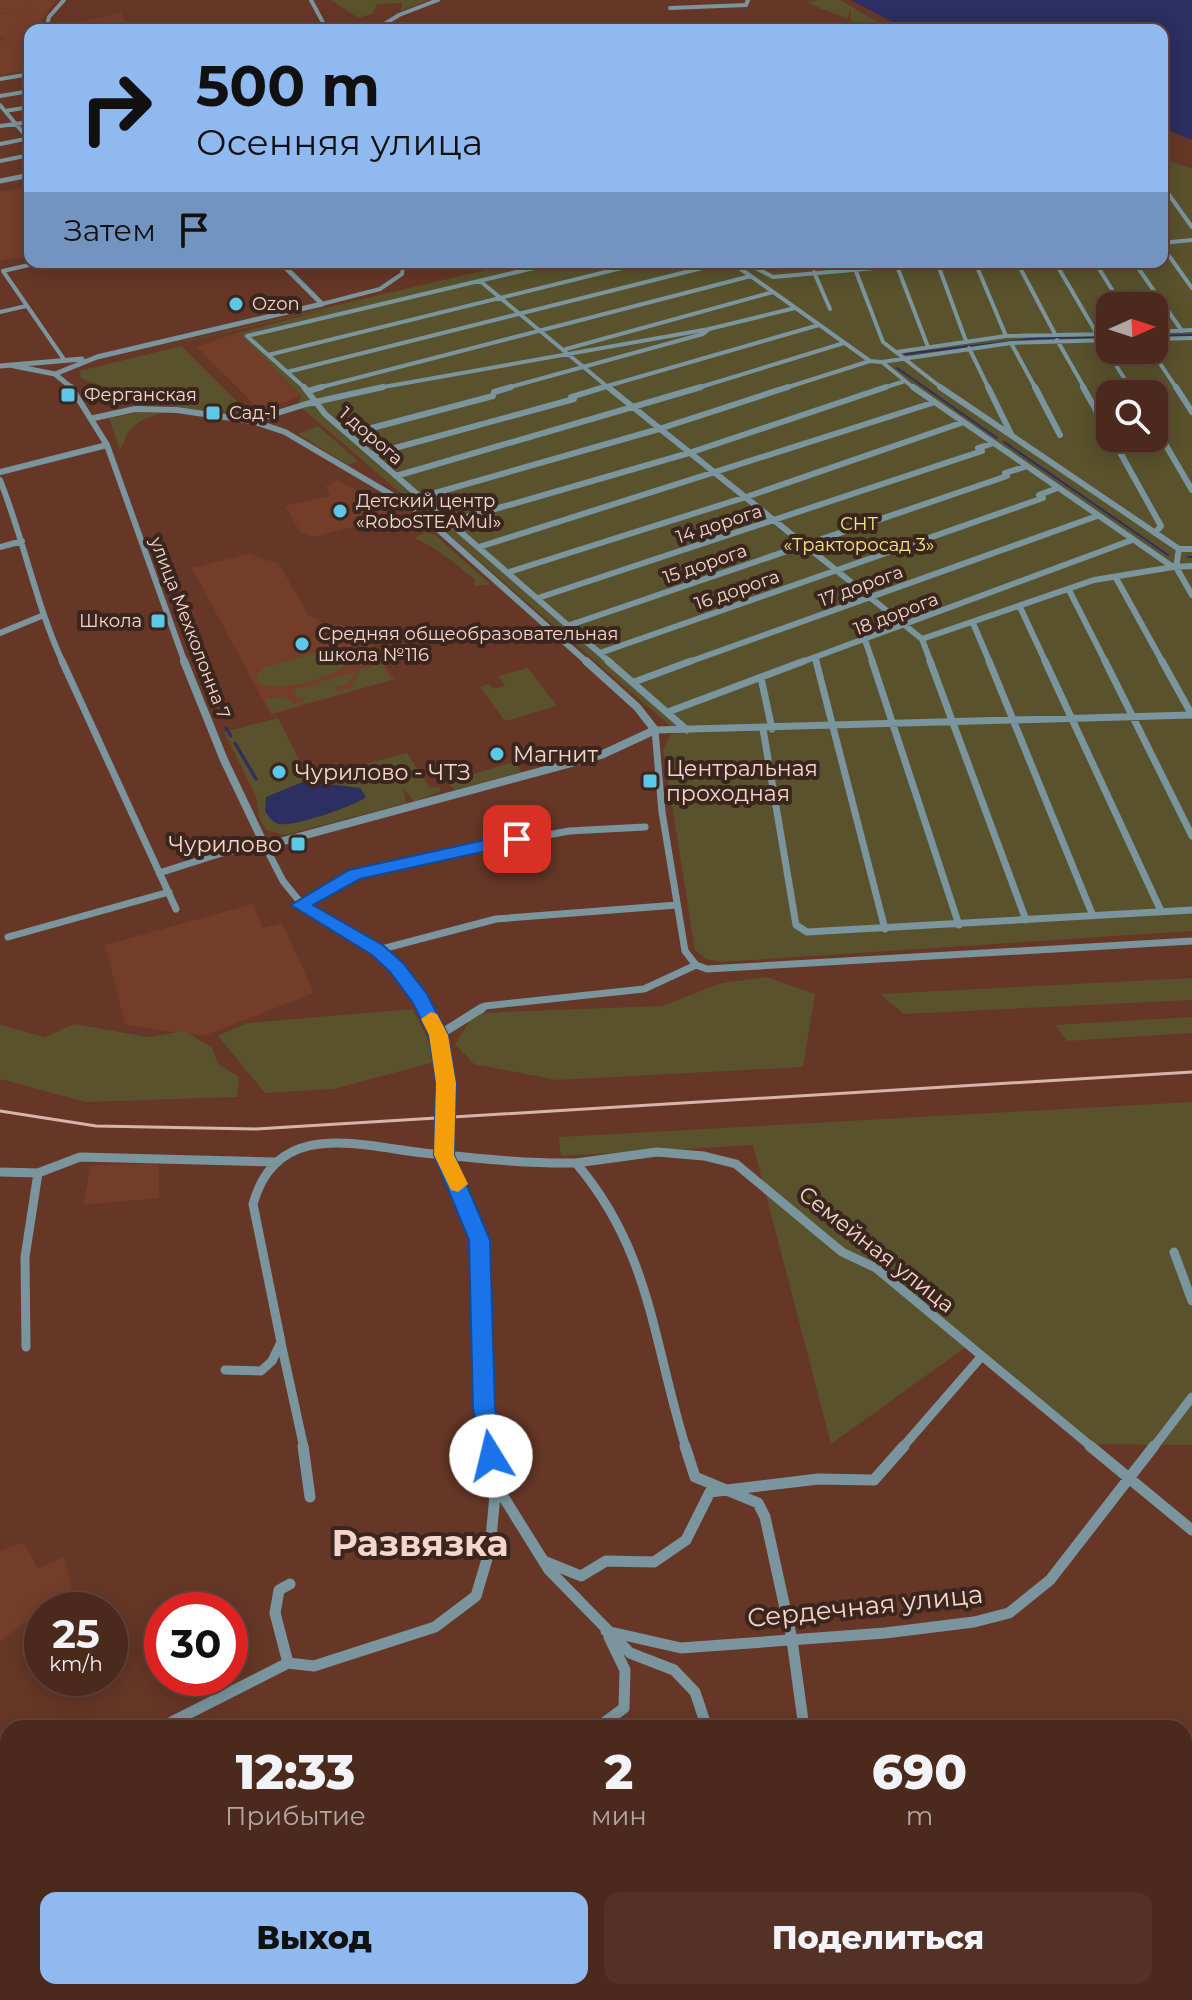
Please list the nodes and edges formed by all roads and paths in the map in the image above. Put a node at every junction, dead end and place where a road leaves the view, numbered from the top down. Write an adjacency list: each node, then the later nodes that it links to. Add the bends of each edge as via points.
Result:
1 (64, 0): 6 (street)
2 (311, 0): 7 (street)
3 (438, 0): 8 (street)
4 (747, 2): 5 (street)
5 (670, 8)
6 (47, 24)
7 (323, 24)
8 (385, 24)
9 (24, 75): 10 (street)
10 (0, 79)
11 (24, 92): 12 (street)
12 (0, 96)
13 (0, 105): 15 (street)
14 (24, 108): 15 (street)
15 (5, 111): 17 (street)
16 (24, 123): 17 (street)
17 (16, 124): 18 (street); 19 (street)
18 (0, 126)
19 (24, 133)
20 (24, 140): 21 (street)
21 (0, 144)
22 (24, 156): 23 (street)
23 (0, 161)
24 (24, 176): 25 (street)
25 (0, 181)
26 (1168, 193): 27 (street)
27 (1192, 227)
28 (1192, 240): 29 (street)
29 (1168, 242)
30 (1168, 250): 52 (street)
31 (24, 266): 51 (street, via 3,271)
32 (286, 268): 57 (street)
33 (403, 268): 57 (street, via 389,284)
34 (534, 268): 50 (street, 1 дорога)
35 (622, 268): 56 (street)
36 (704, 268): 62 (street)
37 (738, 268): 49 (street)
38 (753, 268): 48 (street, via 765,276)
39 (869, 268): 47 (street)
40 (898, 268): 79 (street)
41 (939, 268): 77 (street)
42 (978, 268): 70 (street)
43 (1020, 268): 71 (street)
44 (1058, 268): 69 (street)
45 (1099, 268): 55 (street)
46 (1138, 268): 67 (street)
47 (855, 269): 48 (street); 81 (street, via 883,342)
48 (814, 272): 60 (street)
49 (751, 276): 54 (street); 66 (street)
50 (480, 281): 56 (street); 82 (street, 1 дорога, via 247,336)
51 (12, 286): 53 (street); 58 (street)
52 (1192, 288)
53 (0, 289)
54 (773, 292): 59 (street); 80 (street)
55 (1113, 292)
56 (501, 298): 62 (street); 82 (street)
57 (322, 304): 85 (street)
58 (26, 306): 61 (street); 85 (street)
59 (795, 308): 63 (street); 64 (street)
60 (830, 309)
61 (0, 312)
62 (522, 314): 66 (street); 91 (street)
63 (819, 325): 75 (street); 95 (street)
64 (709, 329): 80 (street); 90 (street)
65 (1192, 330): 67 (street)
66 (543, 331): 80 (street); 96 (street)
67 (1182, 331): 68 (street)
68 (1168, 332)
69 (1096, 334)
70 (1006, 336): 71 (street); 77 (street)
71 (1056, 337): 72 (street); 76 (street); 100 (street)
72 (1096, 337)
73 (1190, 338): 74 (street); 78 (street)
74 (1168, 339)
75 (844, 343): 84 (street); 99 (street)
76 (1011, 343): 77 (street); 107 (street)
77 (968, 345): 79 (street); 83 (street); 108 (street)
78 (1192, 345)
79 (928, 347): 81 (street)
80 (567, 351): 90 (street); 97 (street)
81 (897, 352): 83 (street)
82 (268, 355): 91 (street, 1 дорога)
83 (906, 358): 86 (street); 108 (street, via 919,373)
84 (870, 361): 86 (street); 105 (street)
85 (66, 362): 89 (street); 92 (street); 94 (street)
86 (882, 362): 93 (street)
87 (1160, 364): 101 (street)
88 (0, 366): 89 (street)
89 (40, 367): 92 (street)
90 (587, 368): 95 (street); 106 (street)
91 (287, 372): 96 (street, 1 дорога)
92 (55, 374): 94 (street)
93 (905, 381): 98 (street); 113 (street)
94 (68, 382): 102 (street, улица Мехколонна 7)
95 (608, 386): 99 (street); 114 (street)
96 (308, 391): 97 (street, 1 дорога)
97 (315, 402): 103 (street); 106 (street, 1 дорога)
98 (932, 403): 104 (street); 117 (street)
99 (632, 409): 105 (street); 118 (street)
100 (1096, 409)
101 (1192, 412)
102 (94, 418): 103 (street, via 154,409); 110 (street, улица Мехколонна 7)
103 (252, 421): 165 (street, via 285,432 414,508 637,707)
104 (961, 423): 109 (street); 123 (street)
105 (659, 429): 113 (street); 122 (street)
106 (349, 434): 114 (street, 1 дорога)
107 (1060, 435)
108 (1013, 437): 127 (street)
109 (991, 444): 115 (street); 125 (street, 14 дорога)
110 (107, 445): 116 (street); 169 (street, улица Мехколонна 7, via 169,625)
111 (1168, 449): 121 (street)
112 (1120, 452): 127 (street, via 1161,526)
113 (689, 453): 117 (street); 126 (street)
114 (373, 454): 118 (street, 1 дорога)
115 (1024, 467): 120 (street); 130 (street, 15 дорога)
116 (0, 472)
117 (717, 475): 123 (street); 132 (street)
118 (396, 476): 122 (street, 1 дорога)
119 (0, 480): 129 (street)
120 (1055, 489): 124 (street); 137 (street, 16 дорога, via 1039,495 1043,498)
121 (1192, 490)
122 (421, 497): 126 (street, 1 дорога)
123 (746, 497): 125 (street); 138 (street)
124 (1097, 516): 128 (street); 143 (street, 17 дорога)
125 (775, 521): 130 (street); 142 (street, 14 дорога)
126 (450, 522): 132 (street, 1 дорога)
127 (1155, 533): 133 (street)
128 (1132, 540): 136 (street); 148 (street, 18 дорога)
129 (22, 541): 131 (street); 145 (street)
130 (806, 545): 137 (street); 147 (street, 15 дорога)
131 (0, 547)
132 (479, 547): 138 (street, 1 дорога)
133 (1179, 549): 134 (street); 136 (street)
134 (1192, 549)
135 (1192, 566): 136 (street)
136 (1174, 567): 139 (street); 141 (street)
137 (835, 571): 143 (street); 152 (street, 16 дорога)
138 (509, 572): 142 (street, 1 дорога)
139 (1116, 578): 140 (street); 157 (street)
140 (1069, 590): 144 (street); 158 (street)
141 (1192, 595)
142 (538, 598): 147 (street, 1 дорога)
143 (869, 598): 148 (street); 155 (street, 17 дорога)
144 (1020, 607): 146 (street); 159 (street)
145 (44, 615): 149 (street); 170 (street)
146 (973, 623): 150 (street); 160 (street)
147 (570, 625): 152 (street, 1 дорога)
148 (905, 625): 150 (street); 151 (street, 18 дорога)
149 (0, 633)
150 (922, 639): 161 (street)
151 (865, 640): 153 (street, 18 дорога); 162 (street)
152 (600, 653): 155 (street, 1 дорога)
153 (816, 660): 154 (street, 18 дорога); 163 (street)
154 (761, 678): 156 (street, 18 дорога); 164 (street)
155 (634, 682): 156 (street, 1 дорога)
156 (668, 712): 166 (street, 1 дорога)
157 (1192, 715): 158 (street)
158 (1133, 717): 159 (street); 168 (street)
159 (1074, 719): 160 (street); 176 (street)
160 (1014, 721): 161 (street); 177 (street)
161 (954, 724): 162 (street); 178 (street)
162 (894, 726): 163 (street); 179 (street)
163 (834, 728): 164 (street); 180 (street)
164 (767, 729): 166 (street); 180 (street, via 796,925 820,934)
165 (655, 730): 166 (street); 169 (street, via 601,755); 173 (street)
166 (687, 730)
167 (645, 827): 172 (street, via 569,831 383,866 355,874)
168 (1192, 836)
169 (265, 846): 170 (street, via 229,848); 172 (street)
170 (159, 873): 171 (street)
171 (169, 892): 174 (street); 181 (street)
172 (300, 905): 183 (street)
173 (677, 905): 183 (street, via 496,919); 184 (street, via 685,951)
174 (176, 909)
175 (1192, 910): 176 (street)
176 (1161, 911): 177 (street)
177 (1093, 916): 178 (street)
178 (1026, 920): 179 (street)
179 (959, 925): 180 (street)
180 (885, 929)
181 (8, 937)
182 (1192, 941): 184 (street, via 718,971)
183 (378, 950): 185 (street, via 420,999)
184 (696, 965): 185 (street, via 644,989 485,1006)
185 (439, 1035): 186 (street, via 446,1083)
186 (444, 1155): 187 (street, Семейная улица, via 340,1141 308,1146); 188 (street, Семейная улица, via 523,1165); 199 (street, via 479,1240 484,1408)
187 (276, 1162): 190 (street, via 80,1157); 193 (street, via 258,1183 253,1204)
188 (576, 1163): 195 (street, Семейная улица, via 657,1152 736,1164 842,1252 876,1268); 200 (street, via 622,1224 695,1477)
189 (0, 1172): 190 (street)
190 (38, 1173): 194 (street, via 25,1257)
191 (1174, 1252): 192 (street)
192 (1192, 1301)
193 (281, 1342): 196 (street, via 266,1370 248,1375); 201 (street)
194 (26, 1347)
195 (981, 1357): 198 (street, Семейная улица); 200 (street, via 874,1480 818,1479)
196 (225, 1370)
197 (1192, 1397): 198 (street, Сердечная улица)
198 (1129, 1478): 202 (street, Семейная улица); 206 (street, Сердечная улица, via 1050,1580 1009,1613 974,1622)
199 (496, 1484): 203 (street); 207 (street, via 490,1549 476,1596 435,1627 314,1666)
200 (723, 1490): 203 (street, via 710,1492 686,1540 654,1562 606,1561 581,1576); 206 (street, via 758,1503 765,1517)
201 (310, 1497)
202 (1192, 1530)
203 (544, 1561): 205 (street)
204 (290, 1584): 207 (street, via 279,1590 275,1613)
205 (606, 1631): 206 (street, Сердечная улица, via 681,1648); 209 (street, via 625,1670 624,1708); 210 (street, via 630,1653 674,1670 695,1692)
206 (792, 1640): 211 (street)
207 (288, 1663): 208 (street)
208 (176, 1720)
209 (608, 1720)
210 (704, 1720)
211 (803, 1720)

